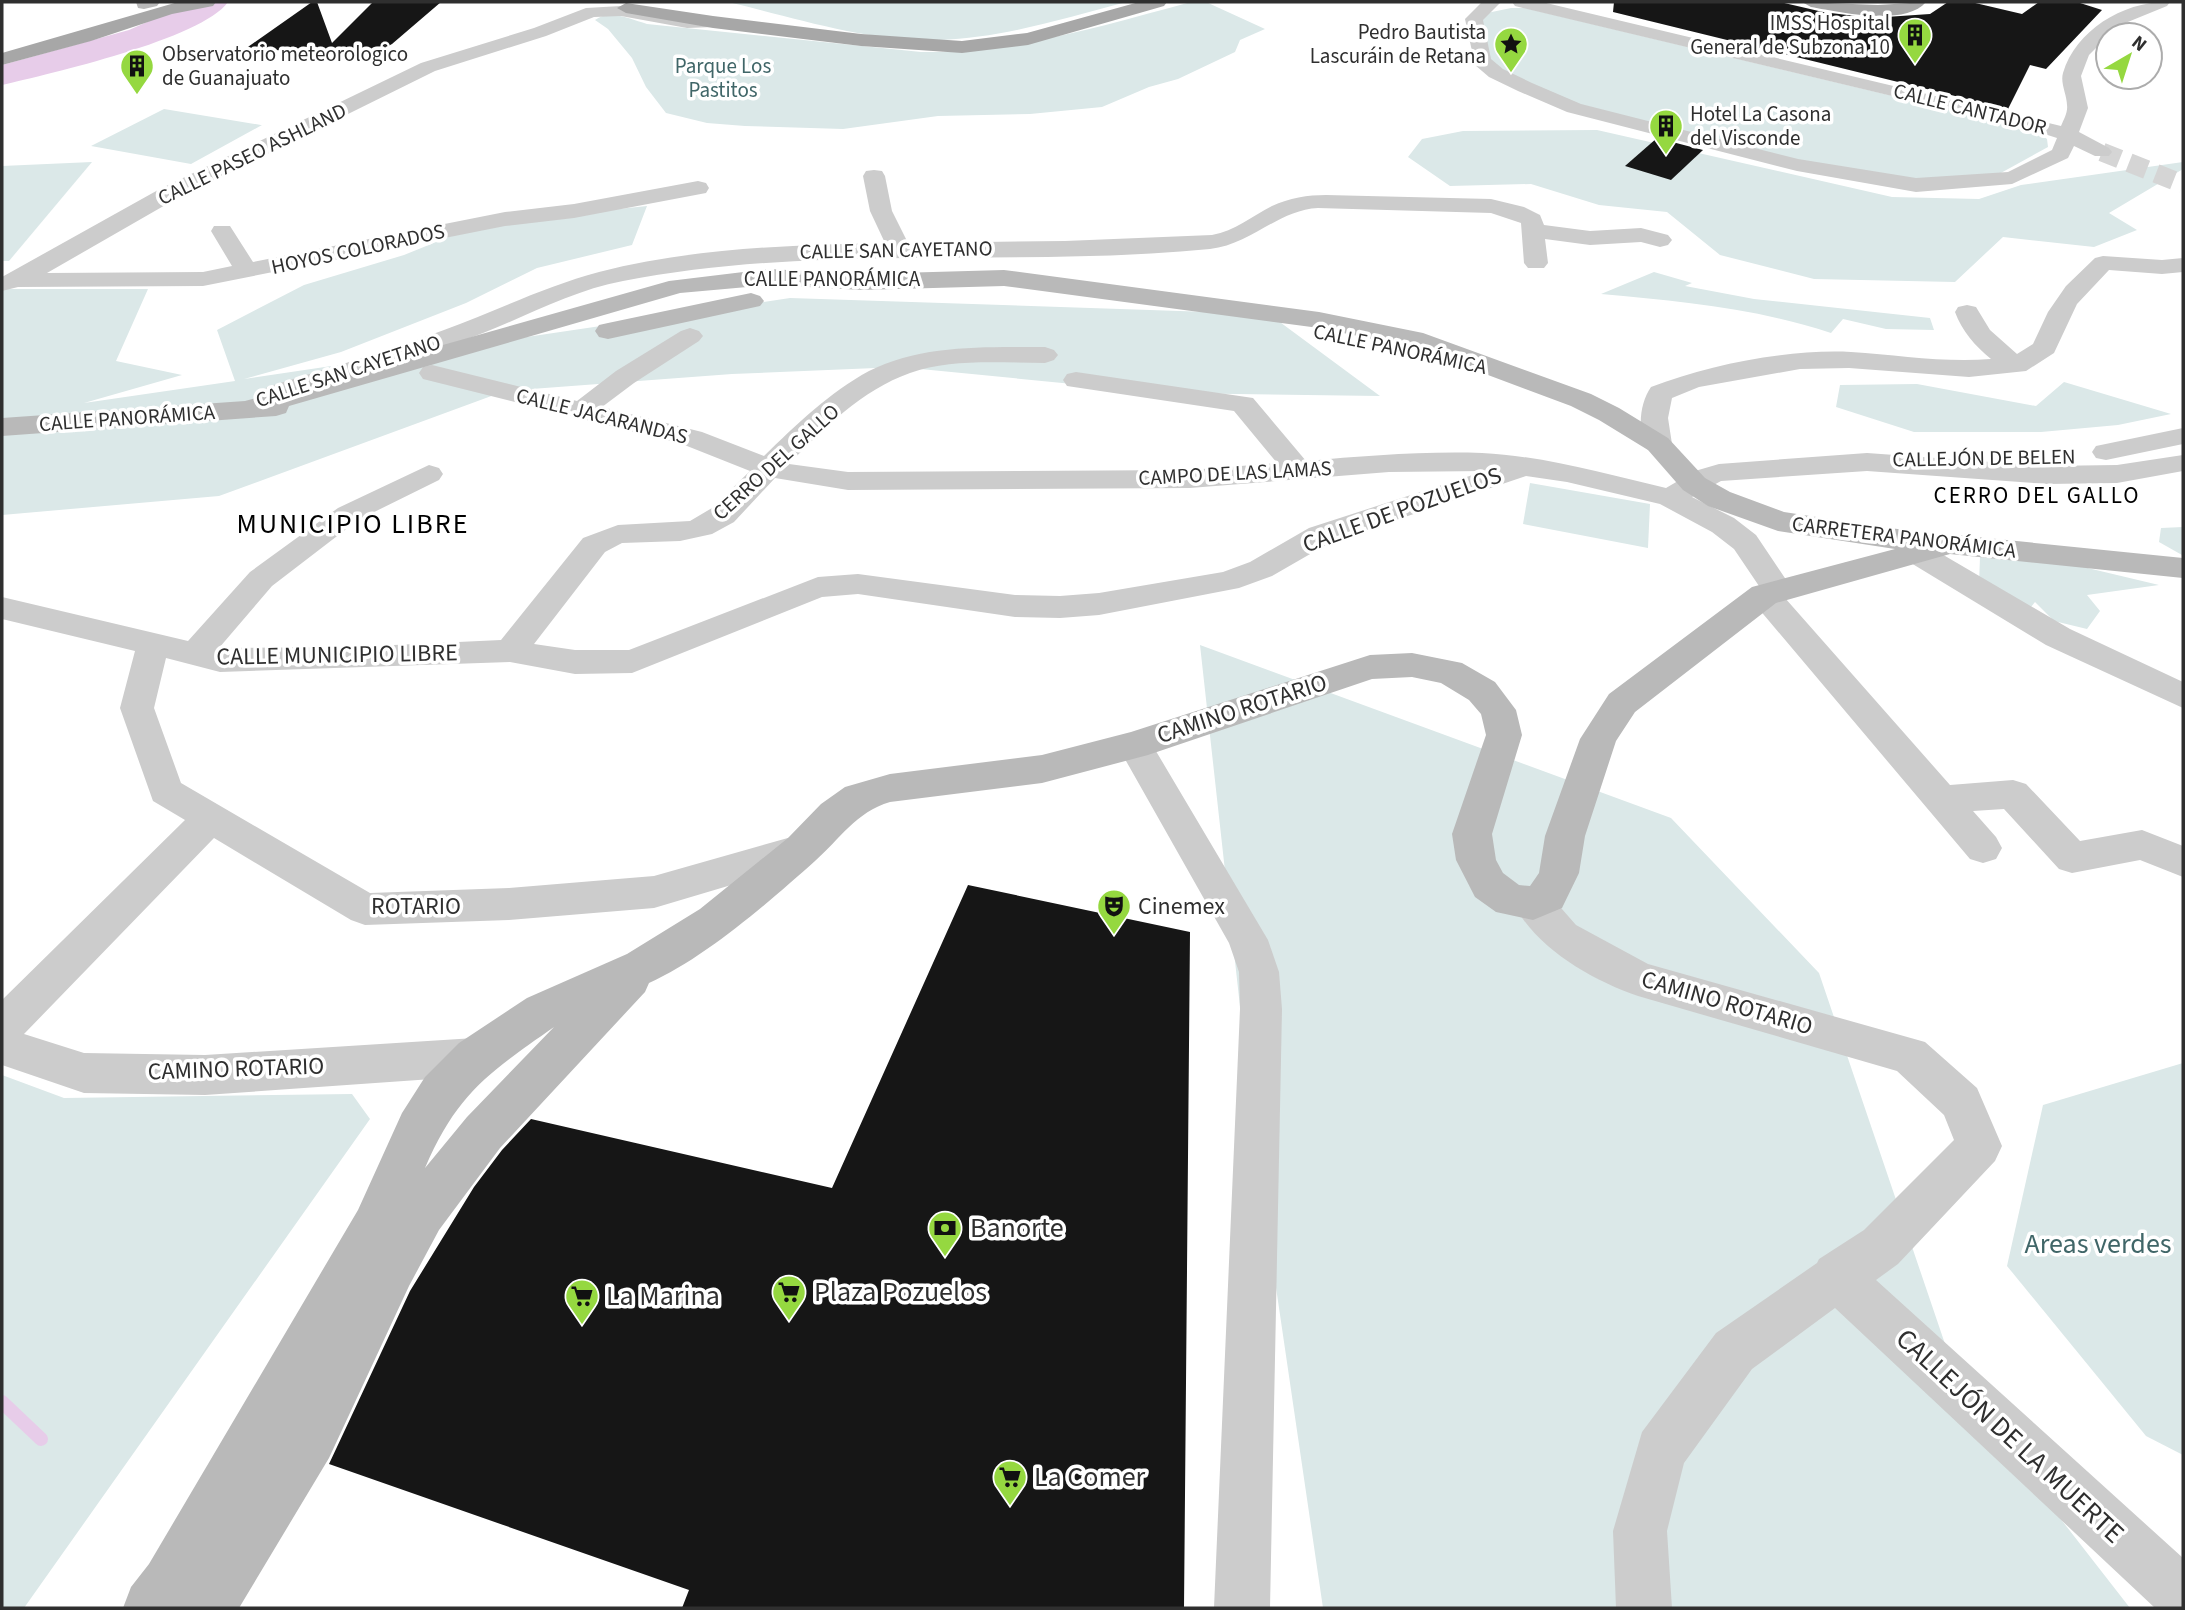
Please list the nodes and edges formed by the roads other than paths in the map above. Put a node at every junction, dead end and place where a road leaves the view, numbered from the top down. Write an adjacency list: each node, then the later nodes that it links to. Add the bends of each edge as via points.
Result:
1 (151, 2): 13 (main road)
2 (207, 2): 16 (main road)
3 (608, 2): 12 (main road)
4 (671, 2): 12 (main road)
5 (697, 2): 15 (main road)
6 (1158, 2): 15 (main road, via 1053,33 996,43 926,46)
7 (1492, 2): 17 (street, CALLE CANTADOR, via 1475,19 1482,61 1496,73 1574,108 1809,168 1916,185 2012,178 2061,154)
8 (1521, 2): 17 (street, CALLE CANTADOR)
9 (1811, 2): 10 (main road, via 1883,10)
10 (1917, 2)
11 (2161, 2): 17 (street, via 2112,22 2081,53 2071,76 2078,108)
12 (626, 8): 14 (main road)
13 (84, 18)
14 (713, 22): 15 (main road); 30 (street, CALLE PASEO ASHLAND, via 592,12 428,66 166,195)
15 (861, 40)
16 (2, 59)
17 (2069, 135): 18 (street)
18 (2102, 152)
19 (874, 176): 24 (street, via 881,211)
20 (698, 188): 28 (street, HOYOS COLORADOS, via 505,219)
21 (222, 231): 28 (street)
22 (1535, 231): 23 (street, via 1590,238 1641,235); 24 (street, CALLE SAN CAYETANO, via 1532,220 1491,206 1303,203 1240,237 1217,242); 25 (street)
23 (1661, 240)
24 (900, 250): 38 (street, CALLE SAN CAYETANO, via 729,257 611,276 406,354 274,394)
25 (1536, 263)
26 (2183, 265): 27 (street)
27 (2149, 266): 29 (street); 34 (street, via 2103,263 2065,303 2050,328 2046,348)
28 (247, 272): 30 (street, HOYOS COLORADOS, via 203,279)
29 (2183, 280)
30 (9, 282)
31 (1967, 312): 34 (street, via 1971,326 1998,354)
32 (690, 336): 39 (street)
33 (1045, 355): 45 (street, CERRO DEL GALLO, via 990,355 900,367 855,391)
34 (2017, 365): 42 (street, via 1969,369 1849,359 1800,361 1693,380 1660,393 1654,418)
35 (1499, 369): 36 (street, CALLE PANORÁMICA, via 1319,330 1040,294 978,292 743,302); 38 (street, CALLE PANORÁMICA, via 1423,341 1363,328 1035,282 769,277 678,286); 42 (street, CARRETERA PANORÁMICA, via 1581,400)
36 (432, 373): 38 (street, CALLE PANORÁMICA, via 296,405); 39 (street, CALLE JACARANDAS)
37 (1076, 380): 47 (street, via 1243,404)
38 (242, 409): 40 (street, CALLE PANORÁMICA)
39 (582, 410): 45 (street, CALLE JACARANDAS, via 692,438)
40 (2, 427)
41 (2183, 436): 43 (street, CALLEJÓN DE BELEN, via 2068,458 1958,455)
42 (1658, 444): 49 (street, CARRETERA PANORÁMICA)
43 (1867, 462): 44 (street, via 2047,475 2117,474); 49 (street, via 1719,473)
44 (2183, 463)
45 (769, 468): 47 (street, CAMPO DE LAS LAMAS, via 848,481 1190,479); 55 (street, CERRO DEL GALLO, via 723,515 708,524 692,531 625,532 594,545)
46 (1522, 468): 47 (street, CAMPO DE LAS LAMAS, via 1484,462); 49 (street, CAMPO DE LAS LAMAS); 55 (street, CALLE DE POZUELOS, via 1320,535 1261,569 1228,581 1060,607 1016,606 858,584 818,587 632,661 575,662)
47 (1298, 470)
48 (429, 474): 56 (street, via 348,514 261,579)
49 (1682, 491): 50 (street, CARRETERA PANORÁMICA, via 1778,521); 52 (street, via 1745,542)
50 (1933, 549): 51 (street, CARRETERA PANORÁMICA); 52 (street); 57 (street, via 2058,637)
51 (2183, 568)
52 (1770, 592): 59 (street); 64 (street, via 1622,703 1598,739 1549,896)
53 (2, 608): 54 (street, CALLE MUNICIPIO LIBRE)
54 (153, 644): 56 (street, CALLE MUNICIPIO LIBRE); 60 (street, ROTARIO, via 137,708 166,791)
55 (510, 651): 56 (street, CALLE MUNICIPIO LIBRE, via 220,660)
56 (195, 654)
57 (2183, 696)
58 (1136, 745): 62 (street, CAMINO ROTARIO, via 1042,768 890,788 859,797); 64 (street, CAMINO ROTARIO, via 1370,667 1412,665 1450,672 1482,691 1498,710 1504,735 1472,834 1476,860 1489,885 1510,900); 73 (street, via 1248,940 1259,972)
59 (1942, 799): 61 (street); 63 (street, via 2012,794 2072,858 2142,845)
60 (211, 817): 62 (street, ROTARIO, via 365,909 654,892); 66 (street)
61 (1983, 848)
62 (802, 849): 65 (street, CAMINO ROTARIO, via 715,921)
63 (2183, 862)
64 (1533, 903): 69 (street, CAMINO ROTARIO, via 1562,937 1638,979 1910,1056 1961,1102 1979,1146 1881,1247)
65 (642, 967): 68 (street, via 542,1011); 72 (street, via 529,1083 439,1188 391,1269 283,1489)
66 (2, 1028)
67 (2, 1046): 68 (street, CAMINO ROTARIO, via 84,1073 205,1075)
68 (475, 1057): 71 (street, via 441,1092 419,1128 375,1227)
69 (1836, 1276): 70 (street, CALLEJÓN DE LA MUERTE); 74 (street, CAMINO ROTARIO, via 1734,1351 1661,1451 1640,1531)
70 (2183, 1596)
71 (152, 1608)
72 (205, 1608)
73 (1242, 1608)
74 (1644, 1608)

